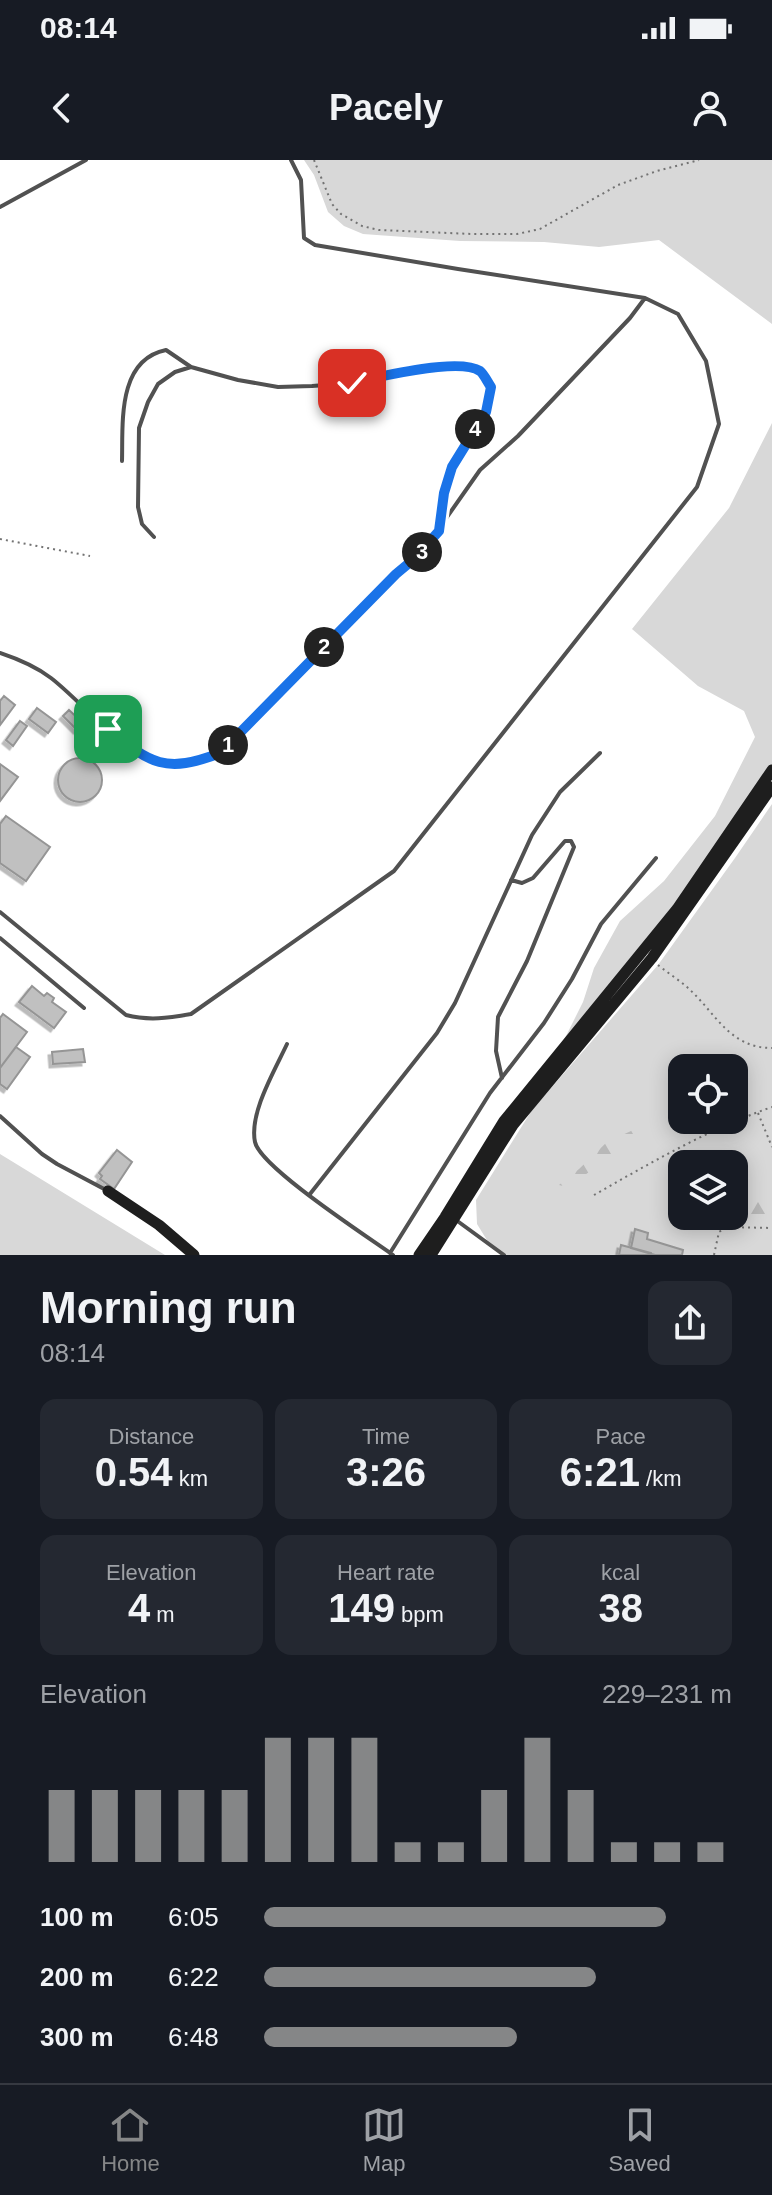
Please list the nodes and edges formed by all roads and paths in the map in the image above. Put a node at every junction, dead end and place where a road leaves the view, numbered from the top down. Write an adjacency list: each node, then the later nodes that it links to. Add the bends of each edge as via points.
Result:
1 (86, 160): 5 (lane)
2 (291, 160): 6 (lane, via 301,180 304,238 315,245)
3 (314, 160): 4 (path, via 332,204 362,226 517,234 540,229 618,185)
4 (699, 160)
5 (0, 207)
6 (645, 298): 9 (lane, via 480,470); 19 (lane, via 678,314 706,361 719,424 697,487 394,871 191,1014 161,1019 126,1015)
7 (191, 367): 8 (lane, via 166,350 140,365 127,386); 9 (lane, via 278,387 352,383 460,366 480,371 491,387 486,412 452,467); 10 (lane, via 158,384 139,428 138,507 142,524)
8 (122, 461)
9 (439, 531): 13 (lane, via 220,753 196,762 154,762 134,751 50,677)
10 (154, 537)
11 (0, 539): 12 (path)
12 (90, 556)
13 (0, 653)
14 (600, 753): 18 (lane, via 560,792)
15 (772, 770): 37 (main road, via 677,909 504,1121)
16 (772, 787): 21 (main road)
17 (656, 858): 25 (lane, via 601,924 544,1023)
18 (511, 880): 25 (lane, via 533,878 565,841 571,841 574,847 550,907 498,1017 496,1051); 31 (lane, via 437,1033)
19 (0, 912)
20 (0, 938): 22 (lane)
21 (651, 960): 24 (path, via 688,988 738,1039 756,1048); 33 (main road, via 513,1125)
22 (84, 1008)
23 (287, 1044): 31 (lane, via 260,1104 255,1142 271,1163)
24 (772, 1048)
25 (502, 1078): 35 (lane)
26 (772, 1107): 27 (path)
27 (758, 1112): 29 (path); 32 (path)
28 (0, 1116): 30 (lane, via 42,1154)
29 (772, 1147)
30 (108, 1191): 36 (main road)
31 (310, 1194): 35 (lane)
32 (594, 1195)
33 (454, 1219): 38 (main road); 39 (lane)
34 (772, 1228): 40 (path, via 727,1227 719,1232)
35 (392, 1254)
36 (194, 1255)
37 (419, 1255)
38 (431, 1255)
39 (504, 1255)
40 (714, 1255)

